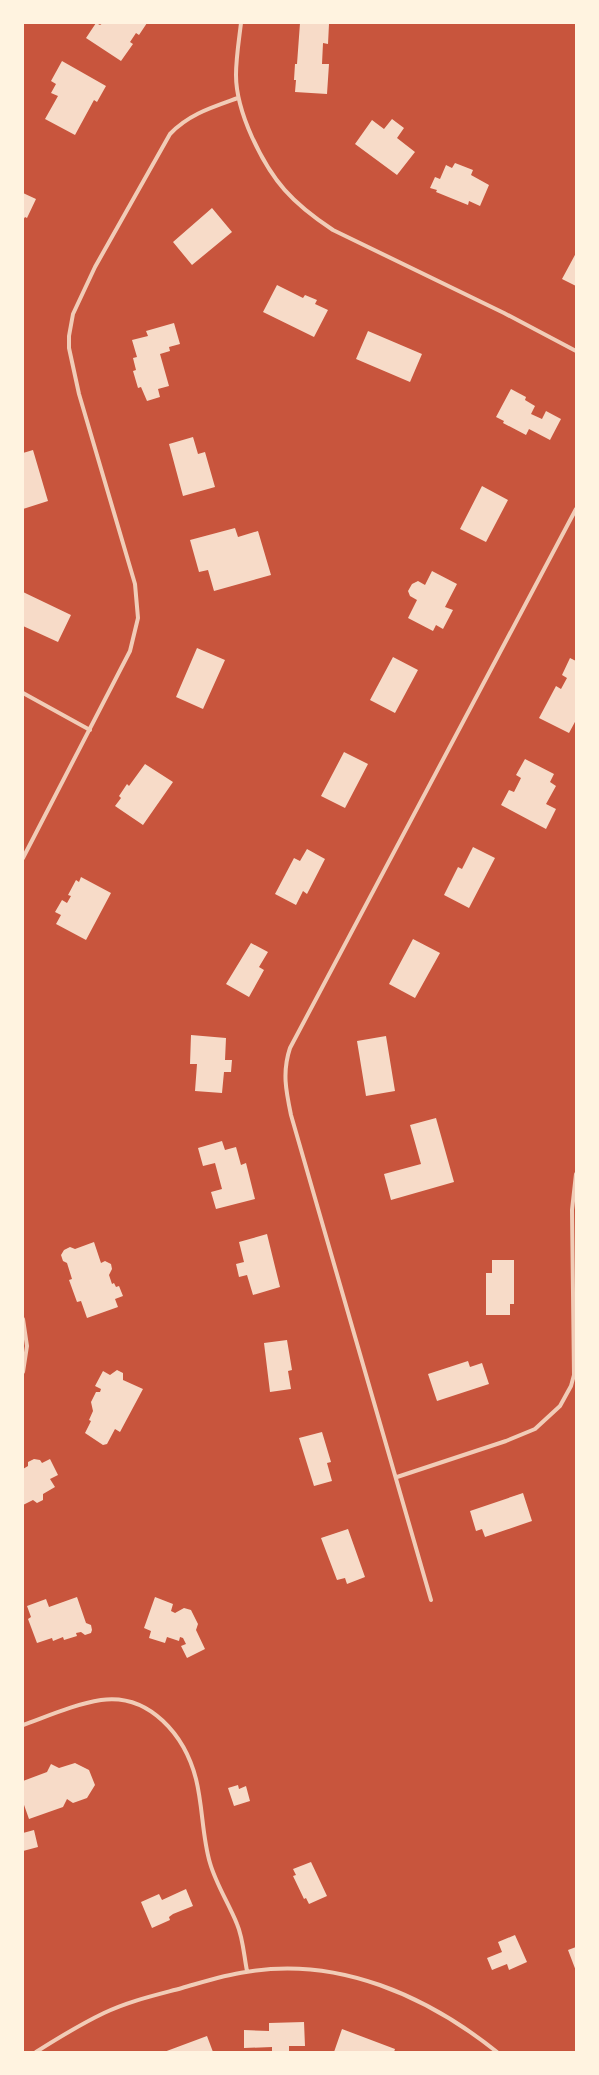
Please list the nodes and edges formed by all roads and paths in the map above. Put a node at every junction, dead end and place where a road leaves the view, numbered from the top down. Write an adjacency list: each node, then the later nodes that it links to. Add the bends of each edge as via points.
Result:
1 (242, 23): 2 (street, via 236,76)
2 (238, 98): 3 (street, via 264,164 283,189 309,214 333,230); 6 (street, via 197,113 178,125 170,134 95,267 70,325 69,348 79,394 130,562 138,606 130,651)
3 (576, 351)
4 (576, 509): 11 (street, via 286,1059 284,1082 291,1115)
5 (23, 693): 6 (street)
6 (90, 730): 7 (street)
7 (23, 858)
8 (576, 1174): 11 (street, via 572,1210 574,1374 566,1396 552,1415 535,1429)
9 (23, 1319): 10 (street, via 28,1346)
10 (23, 1372)
11 (397, 1477): 12 (street)
12 (432, 1600)
13 (23, 1725): 14 (street, via 90,1703 112,1699 135,1703 164,1721 184,1749 194,1770 210,1864 238,1926)
14 (247, 1971): 15 (street, via 125,2004 104,2013); 16 (street, via 316,1970 383,1985 445,2015)
15 (36, 2052)
16 (497, 2052)

